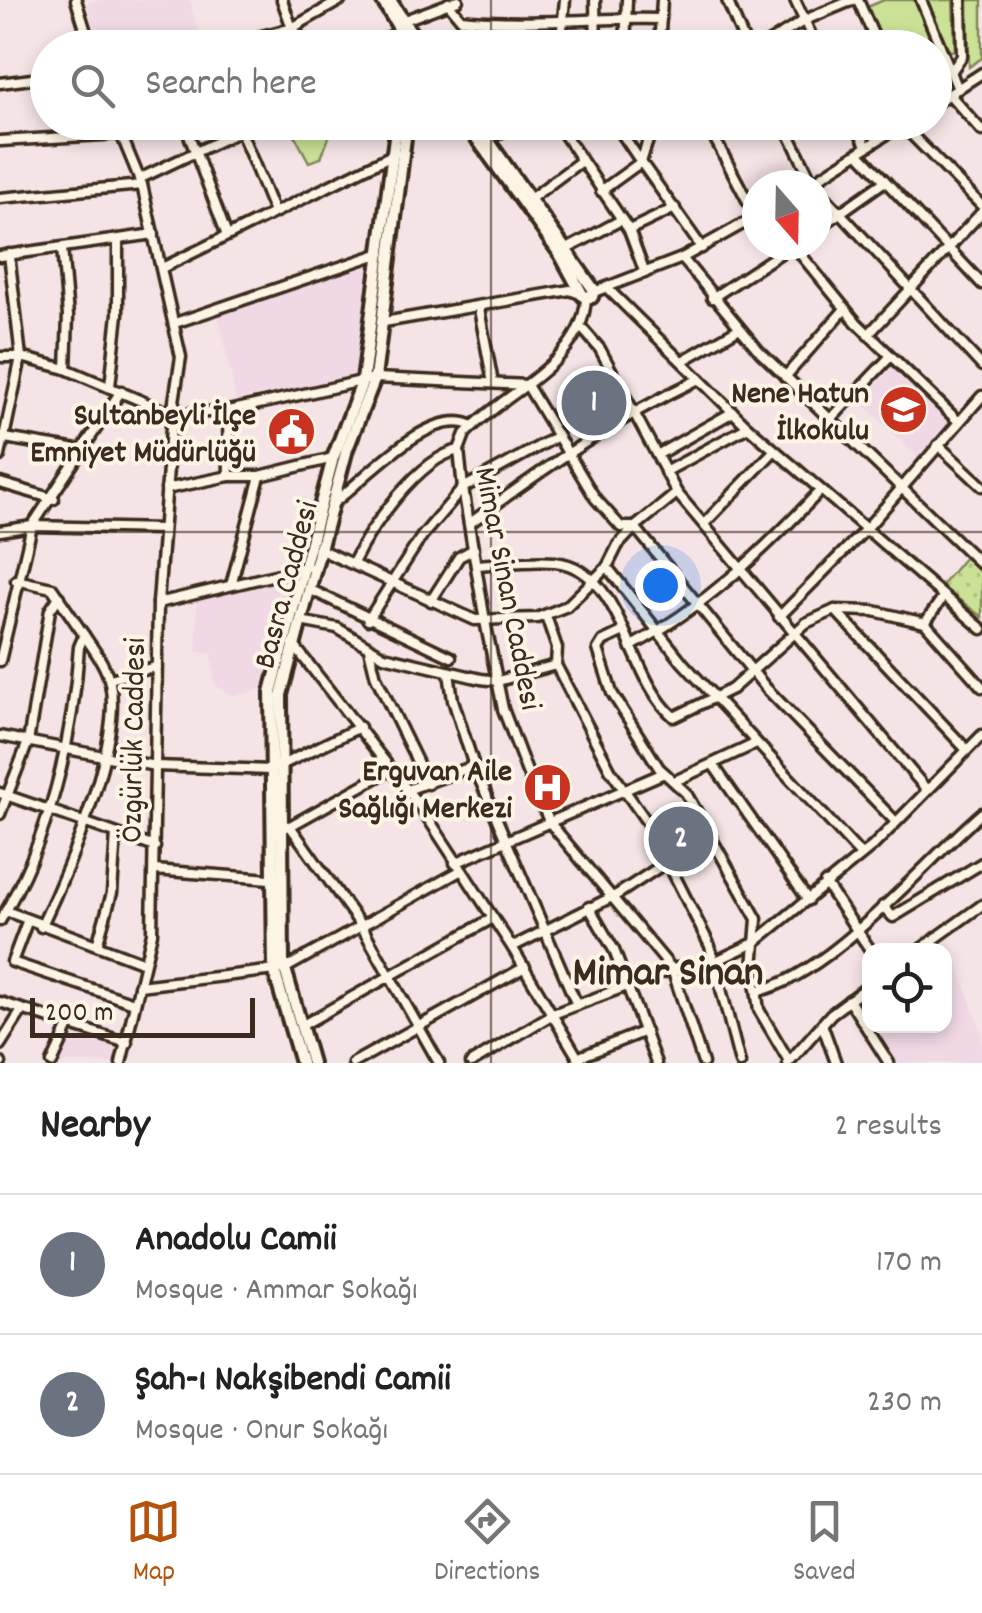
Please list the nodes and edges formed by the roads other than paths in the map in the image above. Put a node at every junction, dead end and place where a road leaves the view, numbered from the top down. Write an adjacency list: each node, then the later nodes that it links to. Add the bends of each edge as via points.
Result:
1 (76, 0): 22 (street)
2 (282, 0): 21 (street)
3 (341, 0): 21 (street)
4 (382, 0): 24 (main road)
5 (390, 0): 25 (main road)
6 (565, 0): 19 (street)
7 (595, 0): 16 (street)
8 (627, 0): 17 (street)
9 (662, 0): 18 (street)
10 (726, 0): 31 (street)
11 (795, 0): 20 (street)
12 (856, 0): 20 (street); 34 (street)
13 (920, 0): 35 (street)
14 (961, 0): 36 (street, via 962,56)
15 (453, 2): 19 (street, via 460,20 523,26); 26 (street)
16 (596, 16): 17 (street); 19 (street); 28 (street)
17 (626, 18): 18 (street); 29 (street)
18 (661, 18): 30 (street)
19 (563, 19): 27 (street)
20 (806, 20): 32 (street); 33 (street)
21 (292, 28): 23 (street)
22 (85, 30)
23 (284, 30)
24 (402, 30)
25 (404, 30)
26 (421, 30)
27 (562, 30)
28 (596, 30)
29 (625, 30)
30 (660, 30)
31 (739, 30)
32 (790, 30)
33 (810, 30)
34 (870, 30)
35 (933, 30)
36 (952, 71)
37 (982, 73): 41 (street)
38 (952, 74): 41 (street)
39 (30, 80): 40 (street)
40 (0, 84)
41 (958, 88): 42 (street)
42 (952, 92)
43 (952, 96): 44 (street)
44 (982, 130)
45 (30, 140): 62 (street)
46 (123, 140): 71 (street, Özgürlük Caddesi)
47 (191, 140): 64 (street)
48 (214, 140): 64 (street)
49 (245, 140): 79 (street)
50 (398, 140): 65 (main road, Basra Caddesi)
51 (402, 140): 65 (main road, Basra Caddesi)
52 (478, 140): 102 (main road)
53 (488, 140): 75 (main road)
54 (568, 140): 66 (street)
55 (626, 140): 67 (street)
56 (648, 140): 67 (street)
57 (716, 140): 72 (street)
58 (792, 140): 68 (street)
59 (860, 140): 63 (street)
60 (879, 140): 63 (street)
61 (919, 140): 78 (street)
62 (0, 142)
63 (863, 150): 69 (street); 70 (street)
64 (195, 151): 71 (street); 85 (street)
65 (399, 154): 79 (street); 92 (main road, Basra Caddesi)
66 (581, 161): 73 (street); 75 (street)
67 (641, 162): 73 (street); 77 (street)
68 (806, 170)
69 (832, 172)
70 (885, 181): 80 (street); 90 (street)
71 (141, 182): 74 (street); 86 (street, Özgürlük Caddesi)
72 (742, 188)
73 (601, 191): 82 (street)
74 (0, 198)
75 (530, 199): 91 (main road)
76 (832, 205): 80 (street)
77 (674, 208): 84 (street); 89 (street)
78 (982, 209): 90 (street)
79 (273, 210): 85 (street)
80 (840, 214): 81 (street); 101 (street)
81 (832, 219)
82 (621, 220): 84 (street); 91 (street)
83 (742, 225): 89 (street)
84 (629, 230): 98 (street)
85 (226, 233): 97 (street)
86 (154, 234): 87 (street); 97 (street, Özgürlük Caddesi)
87 (118, 241): 88 (street); 122 (street)
88 (62, 248): 93 (street); 116 (street)
89 (702, 248): 94 (street)
90 (948, 248): 99 (street); 101 (street)
91 (567, 249): 102 (main road)
92 (385, 253): 106 (main road, Basra Caddesi); 107 (street); 118 (main road, Basra Caddesi)
93 (4, 255): 112 (street)
94 (682, 258): 98 (street); 103 (street)
95 (770, 260): 103 (street)
96 (805, 260): 105 (street)
97 (162, 268): 107 (street, Özgürlük Caddesi)
98 (644, 273): 100 (street)
99 (982, 284)
100 (608, 289): 102 (street); 114 (street)
101 (908, 291): 110 (street); 115 (street)
102 (587, 293): 104 (street, via 570,290); 108 (street)
103 (712, 298): 109 (street)
104 (479, 309): 106 (street); 120 (street)
105 (845, 309): 110 (street); 117 (street)
106 (384, 322): 118 (main road, Basra Caddesi)
107 (174, 323): 128 (street, Özgürlük Caddesi, via 181,358)
108 (582, 328): 121 (street, Mimar Sinan Caddesi); 125 (street)
109 (738, 328): 114 (street); 117 (street)
110 (868, 335): 113 (street)
111 (0, 357): 112 (street)
112 (21, 357): 116 (street); 134 (street)
113 (890, 357): 129 (street); 130 (street)
114 (684, 360): 119 (street)
115 (982, 366)
116 (66, 369): 122 (street)
117 (785, 377): 129 (street)
118 (369, 379): 120 (street); 126 (street); 142 (main road, Basra Caddesi); 154 (main road, Basra Caddesi)
119 (699, 379): 125 (street); 127 (street)
120 (492, 384): 121 (street)
121 (527, 384): 131 (street, Mimar Sinan Caddesi); 133 (street)
122 (110, 386): 123 (street)
123 (122, 391): 128 (street); 138 (street)
124 (982, 396): 130 (street)
125 (633, 410): 139 (street); 140 (street)
126 (228, 412): 128 (street); 144 (street)
127 (732, 412): 132 (street); 140 (street)
128 (172, 414): 149 (street, Özgürlük Caddesi)
129 (829, 422): 150 (street)
130 (959, 422): 135 (street)
131 (473, 426): 136 (street, Mimar Sinan Caddesi); 154 (street, via 454,421 408,441)
132 (748, 427): 137 (street); 143 (street)
133 (556, 437): 139 (street); 148 (street)
134 (5, 438): 138 (street); 141 (street)
135 (938, 445): 146 (street); 150 (street)
136 (459, 450): 148 (street, Mimar Sinan Caddesi); 164 (street, via 432,462)
137 (774, 450): 151 (street); 156 (street)
138 (83, 451): 153 (street)
139 (566, 451): 155 (street); 158 (street, via 621,528)
140 (657, 455): 143 (street)
141 (0, 456)
142 (333, 458): 145 (street); 167 (main road, Basra Caddesi)
143 (665, 472): 152 (street)
144 (229, 476): 145 (street); 149 (street)
145 (260, 476): 173 (street)
146 (980, 480)
147 (0, 483): 153 (street)
148 (463, 488): 155 (street, Mimar Sinan Caddesi); 172 (street)
149 (166, 489): 159 (street, Özgürlük Caddesi)
150 (900, 489): 160 (street); 165 (street)
151 (819, 492): 160 (street); 169 (street)
152 (677, 493): 156 (street); 158 (street)
153 (54, 499): 157 (street)
154 (332, 504): 162 (main road, Basra Caddesi)
155 (469, 524): 163 (street, Mimar Sinan Caddesi)
156 (704, 524): 169 (street)
157 (32, 526): 159 (street); 161 (street); 170 (street)
158 (635, 527): 168 (street); 179 (street)
159 (162, 529): 178 (street, Özgürlük Caddesi)
160 (864, 530): 176 (street); 182 (street)
161 (0, 531)
162 (319, 549): 164 (street); 167 (main road, Basra Caddesi)
163 (474, 549): 166 (street, Mimar Sinan Caddesi); 177 (street, via 459,556)
164 (352, 563): 172 (street)
165 (982, 564)
166 (476, 565): 171 (street, via 554,562); 185 (street, Mimar Sinan Caddesi)
167 (309, 567): 173 (street); 174 (main road, Basra Caddesi); 217 (main road, Basra Caddesi, via 271,692)
168 (607, 567): 171 (street); 190 (street)
169 (742, 572): 179 (street); 182 (street)
170 (16, 580): 175 (street, via 48,586); 186 (street)
171 (594, 580): 181 (street); 189 (street)
172 (389, 582): 177 (street); 183 (street)
173 (231, 585): 178 (street)
174 (310, 589): 183 (street); 184 (main road, Basra Caddesi)
175 (59, 597): 191 (street); 209 (street, via 50,610)
176 (943, 597): 187 (street); 188 (street)
177 (431, 601): 185 (street)
178 (158, 604): 199 (street, Özgürlük Caddesi)
179 (698, 606): 190 (street); 200 (street)
180 (835, 610): 187 (street); 192 (street, via 814,617); 212 (street)
181 (546, 616): 185 (street); 198 (street)
182 (779, 617): 192 (street)
183 (368, 620): 196 (street)
184 (300, 622): 193 (main road, Basra Caddesi); 195 (street, via 337,628)
185 (485, 622): 203 (street, Mimar Sinan Caddesi)
186 (3, 623): 197 (street)
187 (925, 623): 204 (street)
188 (982, 629)
189 (624, 631): 194 (street); 219 (street, via 603,640 598,654 612,693)
190 (658, 632): 194 (street); 205 (street)
191 (84, 635): 202 (street); 211 (street)
192 (795, 636): 200 (street); 224 (street)
193 (293, 644): 206 (street); 217 (main road, Basra Caddesi, via 280,695)
194 (630, 647): 205 (street, via 672,716)
195 (369, 649): 201 (street); 221 (street, via 376,678)
196 (451, 657)
197 (0, 660)
198 (556, 666): 203 (street); 222 (street)
199 (155, 667): 202 (street); 214 (street, Özgürlük Caddesi)
200 (752, 671): 205 (street); 229 (street)
201 (449, 672): 203 (street); 215 (street)
202 (110, 679): 213 (street)
203 (498, 681): 230 (street, Mimar Sinan Caddesi)
204 (982, 687)
205 (715, 699): 210 (street)
206 (360, 727): 217 (street); 218 (street)
207 (0, 736): 209 (street)
208 (982, 736): 212 (street)
209 (28, 742): 211 (street); 225 (street)
210 (756, 744): 216 (street); 236 (street)
211 (67, 750): 213 (street); 226 (street)
212 (967, 750): 224 (street)
213 (102, 756): 214 (street); 232 (street)
214 (155, 766): 217 (street); 235 (street, Özgürlük Caddesi)
215 (474, 766): 221 (street); 234 (street)
216 (714, 766): 220 (street); 244 (street)
217 (276, 768): 231 (main road, Basra Caddesi)
218 (392, 770): 223 (street); 231 (street)
219 (664, 773): 220 (street); 222 (street)
220 (675, 781): 256 (street, via 757,919)
221 (428, 784): 223 (street)
222 (626, 788): 230 (street); 237 (street)
223 (407, 790): 239 (street)
224 (927, 790): 229 (street)
225 (3, 794): 226 (street); 228 (street)
226 (47, 810): 232 (street); 248 (street)
227 (982, 813): 246 (street)
228 (0, 814)
229 (895, 821): 236 (street)
230 (550, 823): 234 (street); 243 (street, Mimar Sinan Caddesi)
231 (280, 825): 241 (main road, Basra Caddesi); 253 (street); 265 (main road, Basra Caddesi)
232 (86, 826): 233 (street); 252 (street)
233 (116, 834): 235 (street); 259 (street, via 112,893)
234 (506, 842): 239 (street); 255 (street)
235 (155, 846): 240 (street, Özgürlük Caddesi)
236 (860, 854): 242 (street)
237 (667, 862): 243 (street); 261 (street)
238 (982, 863): 246 (street, via 893,917)
239 (458, 867): 249 (street); 253 (street)
240 (154, 870): 241 (street); 262 (street, Özgürlük Caddesi)
241 (270, 878): 265 (main road, Basra Caddesi)
242 (825, 883): 244 (street); 254 (street)
243 (610, 896): 247 (street); 264 (street, Mimar Sinan Caddesi)
244 (808, 900): 256 (street)
245 (982, 905): 258 (street)
246 (882, 906): 254 (street)
247 (589, 907): 255 (street); 267 (street)
248 (6, 911): 250 (street); 251 (street)
249 (494, 918): 260 (street); 266 (street)
250 (0, 921)
251 (28, 922): 252 (street); 273 (street, via 12,962)
252 (41, 927): 259 (street)
253 (362, 927): 265 (street); 266 (street)
254 (856, 929): 257 (street); 269 (street, via 778,986)
255 (542, 930): 260 (street); 274 (street)
256 (754, 942): 261 (street); 269 (street)
257 (867, 943)
258 (928, 943)
259 (96, 945): 262 (street)
260 (512, 946): 263 (street)
261 (716, 961): 264 (street); 295 (street)
262 (144, 963): 268 (street, Özgürlük Caddesi)
263 (525, 967): 276 (street); 280 (street)
264 (672, 969): 267 (street); 294 (street, Mimar Sinan Caddesi)
265 (279, 970): 268 (street); 279 (main road, Basra Caddesi); 288 (main road, Basra Caddesi)
266 (392, 978): 279 (street); 280 (street)
267 (627, 984): 274 (street); 281 (street)
268 (139, 986): 273 (street, Özgürlük Caddesi)
269 (758, 990): 285 (street, via 759,1010)
270 (862, 991): 271 (street)
271 (850, 1000): 277 (street); 297 (street)
272 (0, 1002): 275 (street)
273 (134, 1003): 282 (street, Özgürlük Caddesi)
274 (577, 1005): 276 (street)
275 (21, 1012): 278 (street); 283 (street)
276 (553, 1014): 284 (street); 292 (street)
277 (822, 1024): 285 (street); 296 (street)
278 (69, 1026): 282 (street); 286 (street)
279 (301, 1026): 289 (main road, Basra Caddesi)
280 (421, 1027): 290 (street); 291 (street)
281 (645, 1032): 284 (street); 293 (street)
282 (127, 1042): 287 (street, Özgürlük Caddesi)
283 (0, 1045)
284 (579, 1061)
285 (789, 1062)
286 (52, 1063)
287 (121, 1063)
288 (301, 1063)
289 (312, 1063)
290 (354, 1063)
291 (439, 1063)
292 (470, 1063)
293 (656, 1063)
294 (703, 1063)
295 (740, 1063)
296 (836, 1063)
297 (889, 1063)

